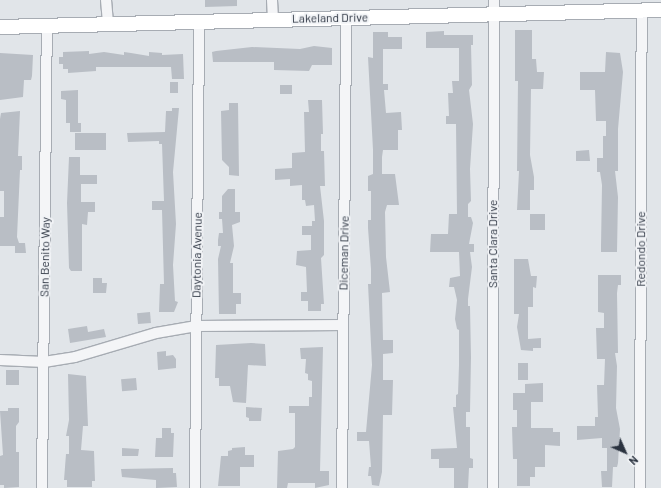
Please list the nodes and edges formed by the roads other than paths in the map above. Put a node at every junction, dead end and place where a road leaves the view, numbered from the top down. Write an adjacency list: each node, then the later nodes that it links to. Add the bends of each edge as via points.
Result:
1 (106, 0): 10 (street)
2 (272, 0): 8 (street)
3 (494, 0): 6 (street, Santa Clara Drive)
4 (661, 10): 5 (street, Lakeland Drive)
5 (642, 11): 6 (street, Lakeland Drive); 21 (street, Redondo Drive)
6 (494, 14): 7 (street, Lakeland Drive); 20 (street, Santa Clara Drive)
7 (346, 18): 8 (street, Lakeland Drive); 13 (street, Diceman Drive)
8 (273, 19): 9 (street, Lakeland Drive)
9 (199, 21): 10 (street, Lakeland Drive); 14 (street, Daytonia Avenue)
10 (108, 24): 11 (street, Lakeland Drive)
11 (47, 26): 12 (street, Lakeland Drive); 16 (street, San Benito Way)
12 (0, 27)
13 (343, 325): 14 (street); 19 (street, Diceman Drive)
14 (196, 326): 16 (street, via 156,333 76,357); 18 (street, Daytonia Avenue)
15 (0, 360): 16 (street)
16 (44, 362): 17 (street, San Benito Way)
17 (42, 488)
18 (195, 488)
19 (342, 488)
20 (493, 488)
21 (640, 488)

